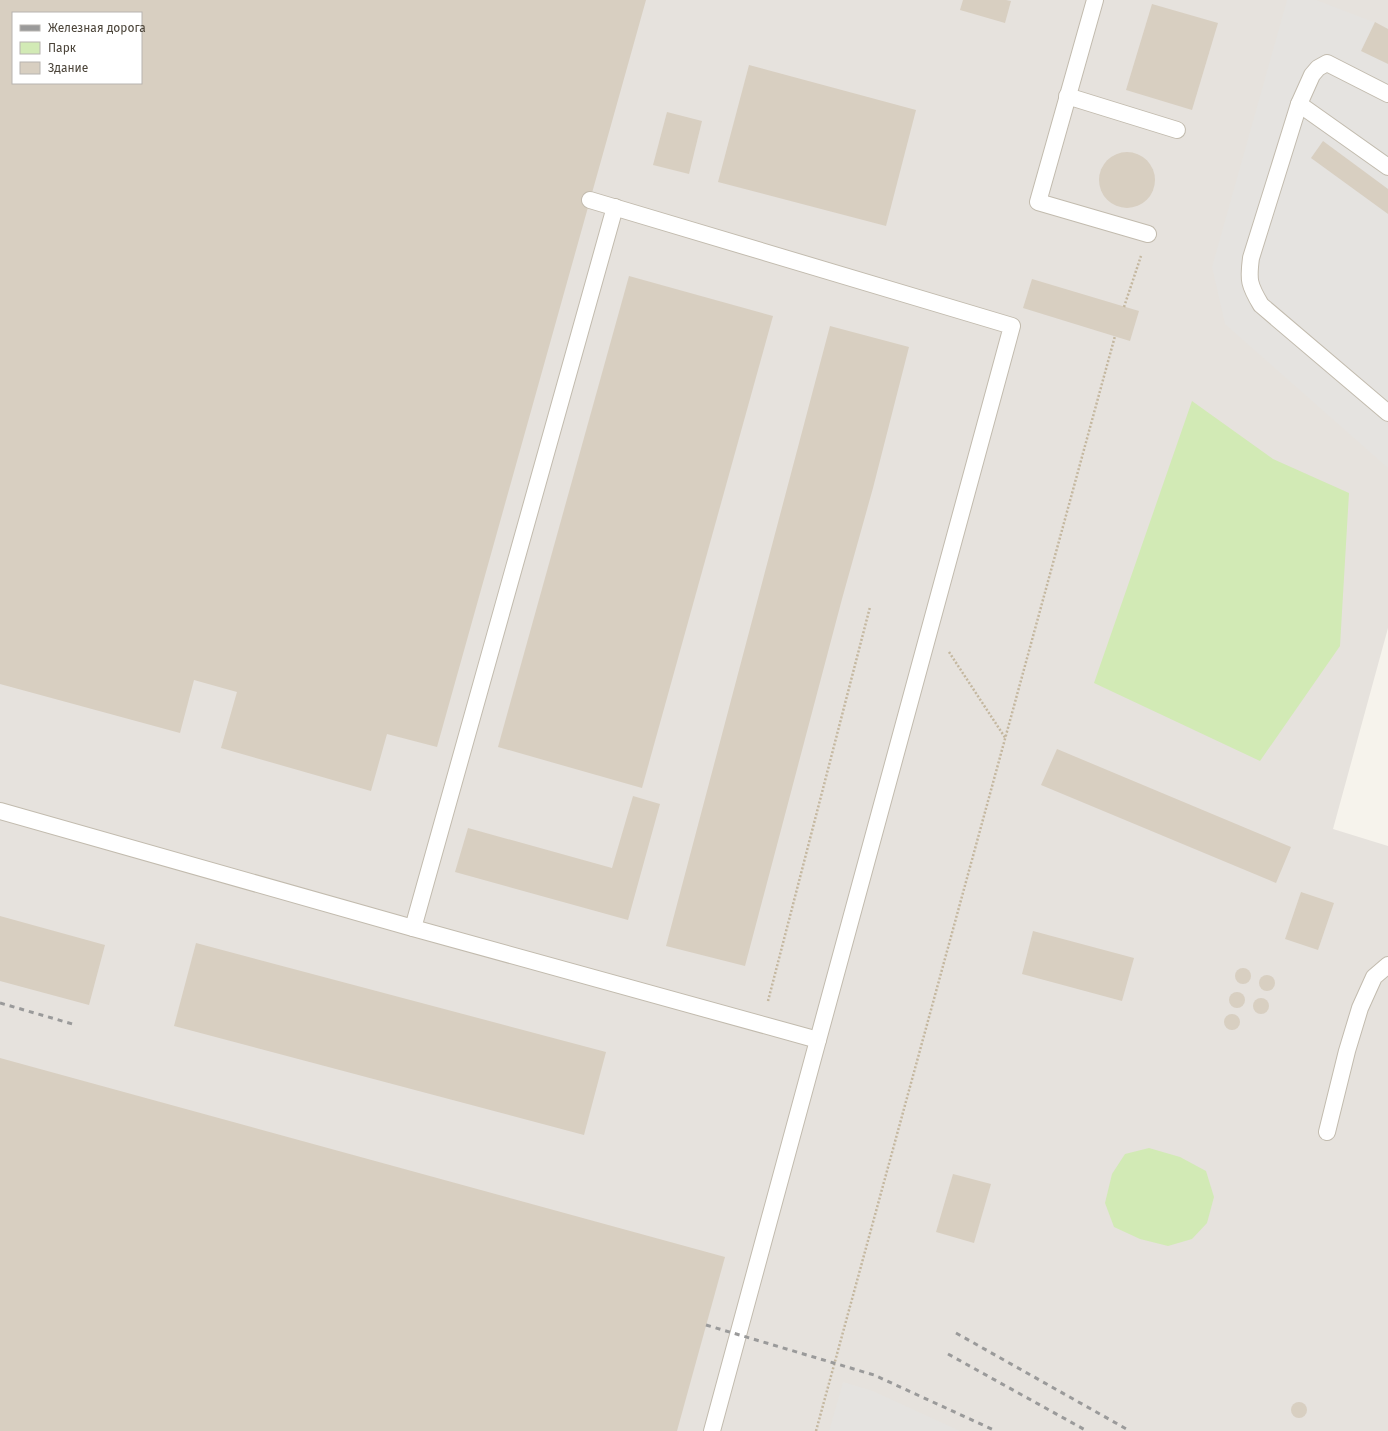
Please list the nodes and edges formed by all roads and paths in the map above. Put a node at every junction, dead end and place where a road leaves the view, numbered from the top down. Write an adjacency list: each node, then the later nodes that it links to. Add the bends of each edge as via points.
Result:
1 (1094, 0): 3 (lane)
2 (1388, 94): 4 (lane, via 1327,63 1312,75)
3 (1067, 96): 5 (lane); 9 (lane, via 1038,202)
4 (1299, 104): 6 (lane); 12 (lane, via 1251,258 1249,275 1253,290 1261,304)
5 (1176, 130)
6 (1388, 167)
7 (590, 200): 8 (lane)
8 (615, 207): 14 (lane, via 1012,326); 17 (lane)
9 (1148, 234): 10 (path)
10 (1124, 307)
11 (1116, 336): 15 (path)
12 (1388, 413)
13 (870, 607): 19 (path)
14 (931, 624): 15 (path); 20 (lane)
15 (1006, 739): 23 (path)
16 (0, 812): 17 (lane)
17 (413, 928): 19 (lane)
18 (1388, 965): 21 (lane, via 1374,977 1360,1008)
19 (762, 1025): 20 (lane)
20 (818, 1040): 22 (lane)
21 (1327, 1132)
22 (712, 1431)
23 (816, 1431)

